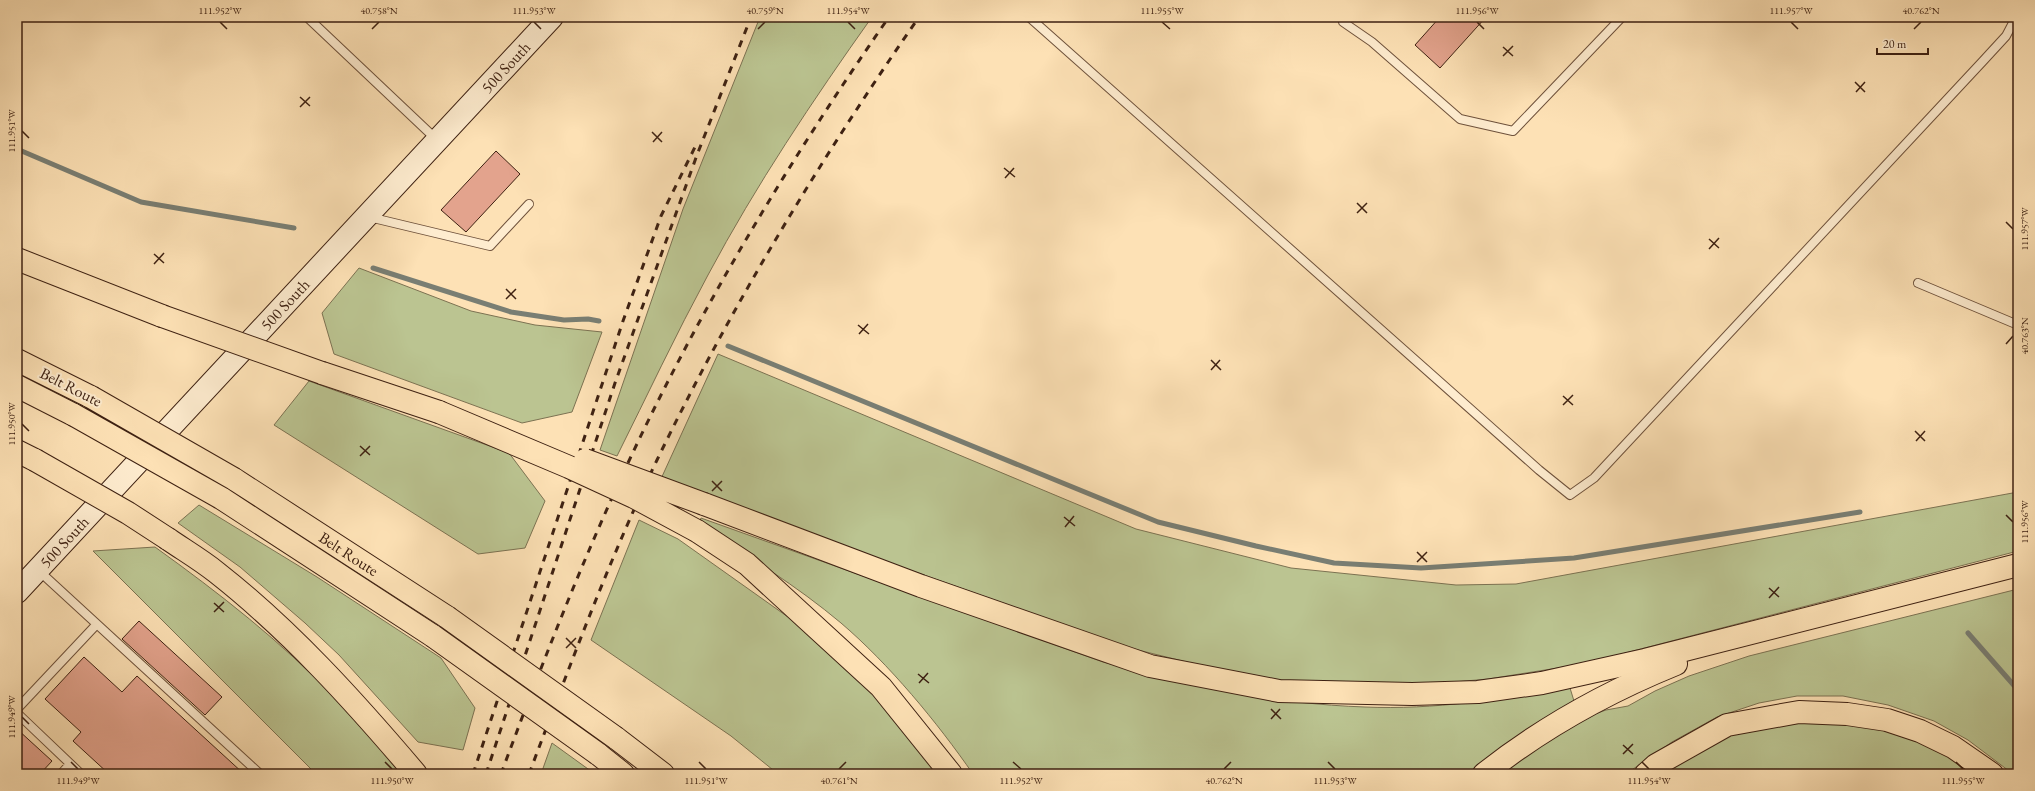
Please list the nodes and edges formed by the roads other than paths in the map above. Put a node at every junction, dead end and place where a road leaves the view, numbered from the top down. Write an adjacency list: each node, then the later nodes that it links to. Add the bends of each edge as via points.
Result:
1 (307, 17): 7 (lane)
2 (552, 17): 7 (street, 500 South)
3 (1029, 17): 6 (lane, via 1570,495 1594,478 2006,36)
4 (1342, 17): 5 (lane, via 1343,22 1372,42 1460,119 1513,131)
5 (1622, 17)
6 (2016, 17)
7 (438, 140): 9 (street, 500 South)
8 (529, 204): 9 (lane, via 490,246)
9 (366, 217): 18 (street, 500 South)
10 (17, 259): 15 (highway, bridge, via 162,316)
11 (1918, 283): 12 (lane)
12 (2018, 325)
13 (17, 360): 30 (highway, Belt Route, bridge, via 91,397 234,479 447,617)
14 (17, 386): 29 (highway, Belt Route, bridge, via 74,415 220,498 433,636)
15 (439, 412): 21 (highway, bridge, via 567,453 921,586 1150,666 1279,691 1405,694 1478,692 1550,682); 31 (highway, bridge, via 621,491 697,530 747,564 881,687)
16 (26, 455): 28 (highway, bridge, via 128,513 215,571 266,615 326,674)
17 (2018, 565): 21 (highway)
18 (38, 570): 19 (street, 500 South); 20 (lane)
19 (17, 592)
20 (96, 625): 22 (lane); 27 (lane)
21 (1760, 630): 32 (highway, via 1612,692 1566,717)
22 (17, 709)
23 (17, 713): 24 (lane)
24 (70, 764): 25 (lane); 26 (lane)
25 (61, 774)
26 (81, 774)
27 (260, 774)
28 (416, 774)
29 (623, 774)
30 (663, 774)
31 (951, 774)
32 (1484, 774)
33 (1646, 774): 34 (highway, via 1656,765 1727,725 1799,712 1848,714 1886,720 1920,731 1953,747)
34 (1992, 774)

